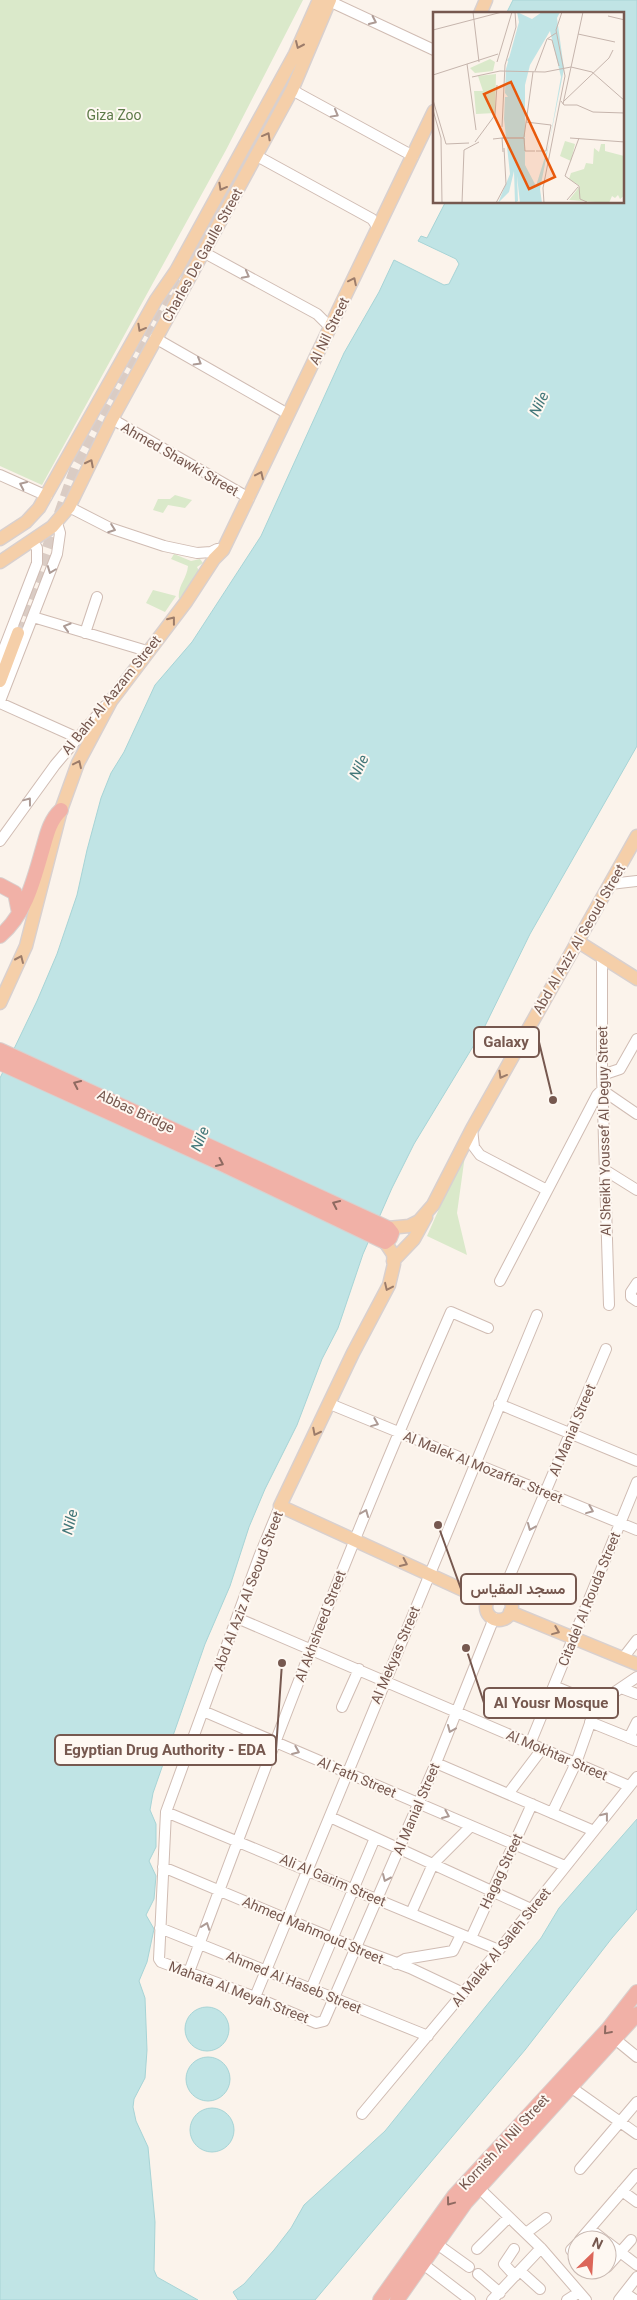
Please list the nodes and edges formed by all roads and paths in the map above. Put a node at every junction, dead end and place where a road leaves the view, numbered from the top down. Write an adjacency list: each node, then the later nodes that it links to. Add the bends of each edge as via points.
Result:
1 (326, 0): 4 (street, one-way to 4); 5 (main road, Charles De Gaulle Street); 15 (main road, Charles De Gaulle Street, one-way to 15)
2 (486, 0): 3 (main road)
3 (481, 12)
4 (433, 50)
5 (292, 90): 7 (main road, Charles De Gaulle Street, one-way to 5); 8 (street, one-way to 8)
6 (433, 114): 8 (main road, Al Nil Street)
7 (257, 156): 9 (street, via 372,219); 10 (main road, Charles De Gaulle Street)
8 (413, 156): 9 (main road, Al Nil Street)
9 (378, 228): 11 (main road, Al Nil Street, one-way to 9)
10 (203, 252): 11 (street, one-way to 11, via 317,314); 12 (main road, Charles De Gaulle Street)
11 (330, 327): 13 (main road, Al Nil Street)
12 (155, 338): 13 (street, one-way to 13); 14 (main road, Charles De Gaulle Street)
13 (288, 414): 19 (main road, Al Nil Street, one-way to 13)
14 (112, 419): 17 (main road, Charles De Gaulle Street, one-way to 14); 19 (street, Ahmed Shawki Street)
15 (61, 472): 17 (main road, via 68,481); 18 (main road, Charles De Gaulle Street)
16 (0, 475): 18 (street, one-way to 16)
17 (80, 483): 20 (main road, Charles De Gaulle Street)
18 (47, 496): 21 (main road, Charles De Gaulle Street)
19 (249, 498): 25 (main road, Al Nil Street)
20 (69, 507): 22 (main road, Charles De Gaulle Street); 25 (street, one-way to 25, via 110,528 164,546 196,554 217,548)
21 (26, 522): 23 (main road, Charles De Gaulle Street); 24 (main road, via 35,530)
22 (57, 523): 24 (main road, Charles De Gaulle Street); 28 (street, one-way to 28, via 60,533 57,554)
23 (0, 539)
24 (34, 540): 26 (main road, Charles De Gaulle Street); 32 (street, via 36,563)
25 (223, 550): 31 (main road, Al Bahr Al Aazam Street, one-way to 25)
26 (0, 562)
27 (97, 597): 30 (street)
28 (33, 617): 30 (street, one-way to 28); 35 (street)
29 (18, 633): 33 (main road)
30 (85, 633): 31 (street)
31 (147, 652): 34 (main road, Al Bahr Al Aazam Street)
32 (0, 659)
33 (0, 681)
34 (111, 701): 36 (street, Al Bahr Al Aazam Street); 37 (main road, one-way to 34, via 78,763)
35 (0, 702): 36 (street)
36 (78, 738): 39 (street, Al Bahr Al Aazam Street, one-way to 36)
37 (61, 810): 43 (highway, via 52,820 32,886); 48 (main road, one-way to 37, via 26,946)
38 (637, 836): 41 (main road, Abd Al Aziz Al Seoud Street)
39 (0, 841)
40 (637, 881): 41 (street)
41 (610, 884): 45 (main road, Abd Al Aziz Al Seoud Street)
42 (0, 885): 43 (highway, via 15,893)
43 (19, 913): 44 (highway)
44 (0, 936)
45 (577, 941): 46 (main road); 55 (main road, Abd Al Aziz Al Seoud Street, one-way to 55)
46 (602, 957): 47 (main road); 52 (street, Al Sheikh Youssef Al Deguy Street)
47 (637, 980)
48 (0, 1003)
49 (637, 1039): 52 (street, via 620,1069)
50 (0, 1050): 60 (highway, Abbas Bridge, one-way to 50)
51 (0, 1063): 60 (highway, Abbas Bridge, one-way to 60, via 231,1168)
52 (602, 1075): 53 (street, Al Sheikh Youssef Al Deguy Street)
53 (602, 1090): 54 (street); 56 (street, Al Sheikh Youssef Al Deguy Street); 57 (street)
54 (637, 1114)
55 (472, 1129): 57 (street, via 474,1146 480,1155); 59 (main road, Abd Al Aziz Al Seoud Street)
56 (605, 1170): 58 (street); 65 (street, Al Sheikh Youssef Al Deguy Street)
57 (547, 1190): 62 (street)
58 (637, 1190)
59 (427, 1214): 60 (main road, via 409,1226); 61 (main road, Abd Al Aziz Al Seoud Street, via 414,1240)
60 (382, 1232): 61 (main road)
61 (394, 1261): 69 (main road, Abd Al Aziz Al Seoud Street, one-way to 69, via 389,1285)
62 (500, 1281)
63 (637, 1283): 64 (street, via 630,1297)
64 (637, 1301)
65 (609, 1305)
66 (537, 1314): 70 (street, Al Mekyas Street)
67 (488, 1328): 71 (street, Al Akhsheed Street, via 451,1312)
68 (606, 1349): 72 (street, Al Manial Street)
69 (330, 1404): 71 (street, Al Malek Al Mozaffar Street, one-way to 71); 77 (main road, Abd Al Aziz Al Seoud Street, one-way to 77)
70 (500, 1404): 72 (street); 74 (street, Al Mekyas Street)
71 (398, 1432): 74 (street, Al Malek Al Mozaffar Street); 80 (street, Al Akhsheed Street, one-way to 71)
72 (570, 1434): 73 (street); 76 (street, Al Manial Street)
73 (637, 1461)
74 (475, 1463): 76 (street, Al Malek Al Mozaffar Street); 81 (street, Al Mekyas Street)
75 (637, 1482): 78 (street, Citadel Al Rouda Street)
76 (545, 1492): 78 (street, Al Malek Al Mozaffar Street, one-way to 78); 82 (street, Al Manial Street, one-way to 82)
77 (280, 1506): 80 (main road); 85 (street, Abd Al Aziz Al Seoud Street)
78 (620, 1523): 79 (street, Al Malek Al Mozaffar Street); 87 (street, Citadel Al Rouda Street)
79 (637, 1530)
80 (354, 1540): 81 (main road, one-way to 81); 89 (street, Al Akhsheed Street)
81 (429, 1574): 83 (main road); 94 (street, Al Mekyas Street)
82 (502, 1594): 83 (main road); 84 (main road, via 510,1601)
83 (487, 1601): 86 (main road, via 486,1609)
84 (510, 1612): 86 (main road, via 504,1618); 87 (main road, one-way to 87)
85 (237, 1618): 89 (street, Al Mokhtar Street); 100 (street, Abd Al Aziz Al Seoud Street)
86 (494, 1618): 101 (street, Al Manial Street)
87 (573, 1638): 90 (main road); 95 (street, Citadel Al Rouda Street)
88 (637, 1640): 90 (street)
89 (311, 1650): 92 (street, Al Mokhtar Street); 105 (street, Al Akhsheed Street)
90 (624, 1658): 91 (main road)
91 (637, 1664)
92 (359, 1669): 94 (street, Al Mokhtar Street); 99 (street)
93 (637, 1677): 96 (street)
94 (385, 1680): 101 (street, Al Mokhtar Street); 110 (street, Al Mekyas Street)
95 (554, 1686): 98 (street); 106 (street, Citadel Al Rouda Street)
96 (621, 1688): 97 (street); 98 (street)
97 (637, 1694)
98 (600, 1705): 102 (street)
99 (342, 1707)
100 (203, 1711): 105 (street, Al Fath Street); 116 (street, Abd Al Aziz Al Seoud Street)
101 (458, 1712): 106 (street, Al Mokhtar Street); 108 (street, Al Manial Street, one-way to 108)
102 (590, 1722): 104 (street); 109 (street)
103 (637, 1722): 104 (street)
104 (633, 1740)
105 (274, 1741): 110 (street, Al Fath Street, one-way to 110); 122 (street, Al Akhsheed Street)
106 (530, 1744): 107 (street, Al Mokhtar Street)
107 (542, 1749): 109 (street, Al Mokhtar Street); 113 (street)
108 (436, 1763): 113 (street); 114 (street, Al Manial Street)
109 (576, 1763): 112 (street, Al Mokhtar Street); 117 (street)
110 (348, 1773): 114 (street, Al Fath Street); 118 (street, Al Mekyas Street)
111 (637, 1777): 112 (street, Al Malek Al Saleh Street)
112 (630, 1786): 120 (street, Al Malek Al Saleh Street, one-way to 112)
113 (508, 1794): 115 (street)
114 (419, 1804): 119 (street, Al Fath Street, one-way to 119); 124 (street, Al Manial Street)
115 (532, 1804): 117 (street); 123 (street, Hagag Street)
116 (166, 1812): 122 (street, Ali Al Garim Street); 127 (street, Abd Al Aziz Al Seoud Street)
117 (552, 1813): 120 (street)
118 (330, 1817): 121 (street); 128 (street, Al Mekyas Street)
119 (471, 1826): 123 (street, Al Fath Street); 125 (street)
120 (594, 1831): 126 (street, Al Malek Al Saleh Street)
121 (375, 1838): 124 (street); 129 (street)
122 (238, 1841): 128 (street, Ali Al Garim Street); 130 (street, Al Akhsheed Street)
123 (514, 1844): 126 (street, Al Fath Street); 131 (street, Hagag Street)
124 (399, 1849): 125 (street); 132 (street, Al Manial Street, one-way to 132)
125 (432, 1864): 131 (street); 134 (street)
126 (565, 1866): 133 (street, Al Malek Al Saleh Street)
127 (163, 1867): 130 (street, Ahmed Mahmoud Street); 136 (street, Abd Al Aziz Al Seoud Street)
128 (308, 1870): 129 (street, Ali Al Garim Street); 135 (street, Al Mekyas Street)
129 (352, 1888): 132 (street, Ali Al Garim Street); 138 (street)
130 (219, 1890): 135 (street, Ahmed Mahmoud Street); 139 (street, Al Akhsheed Street, one-way to 130)
131 (492, 1891): 133 (street); 137 (street, Hagag Street)
132 (377, 1899): 134 (street, Ali Al Garim Street); 140 (street, Al Manial Street)
133 (531, 1909): 141 (street, Al Malek Al Saleh Street)
134 (411, 1913): 137 (street, Ali Al Garim Street)
135 (287, 1919): 138 (street, Ahmed Mahmoud Street); 144 (street, Al Mekyas Street)
136 (160, 1928): 139 (street, Ahmed Al Haseb Street); 142 (street, Abd Al Aziz Al Seoud Street)
137 (466, 1936): 141 (street, Ali Al Garim Street); 143 (street, Hagag Street, via 453,1950)
138 (332, 1938): 140 (street, Ahmed Mahmoud Street); 146 (street)
139 (200, 1944): 144 (street, Ahmed Al Haseb Street); 145 (street, Al Akhsheed Street)
140 (356, 1948): 143 (street, Ahmed Mahmoud Street); 150 (street, Al Manial Street)
141 (499, 1950): 148 (street, Al Malek Al Saleh Street)
142 (159, 1959): 145 (street, Mahata Al Meyah Street)
143 (400, 1961): 148 (street, Ahmed Mahmoud Street)
144 (266, 1971): 146 (street, Ahmed Al Haseb Street); 149 (street, Al Mekyas Street)
145 (189, 1972): 149 (street, Mahata Al Meyah Street)
146 (311, 1989): 150 (street, Ahmed Al Haseb Street)
147 (637, 1992): 186 (highway, Kornish Al Nil Street, one-way to 186, via 608,2029 454,2196)
148 (463, 1993): 152 (street, Al Malek Al Saleh Street)
149 (255, 1997): 150 (street, Mahata Al Meyah Street, via 319,2023 324,2021)
150 (334, 1998): 152 (street, Ahmed Al Haseb Street)
151 (637, 2014): 153 (highway, Kornish Al Nil Street)
152 (428, 2036): 157 (street, Al Malek Al Saleh Street)
153 (616, 2039): 154 (street); 155 (highway, Kornish Al Nil Street)
154 (637, 2057)
155 (572, 2088): 158 (street); 162 (highway, Kornish Al Nil Street)
156 (637, 2102): 158 (street)
157 (362, 2114)
158 (620, 2122): 159 (street); 160 (street)
159 (637, 2134)
160 (580, 2169)
161 (637, 2174): 163 (street)
162 (479, 2188): 165 (street); 170 (highway, Kornish Al Nil Street)
163 (622, 2190): 164 (street); 167 (street)
164 (637, 2202)
165 (509, 2216): 168 (street); 173 (street)
166 (546, 2218): 168 (street)
167 (590, 2229)
168 (526, 2233): 172 (street)
169 (631, 2240): 175 (street)
170 (437, 2244): 177 (highway, Kornish Al Nil Street); 183 (street, via 473,2270)
171 (514, 2248): 179 (street, via 504,2264)
172 (541, 2248): 179 (street); 182 (street)
173 (477, 2249)
174 (617, 2250): 175 (street)
175 (620, 2252): 176 (street); 178 (street)
176 (617, 2255)
177 (423, 2264): 185 (street); 187 (highway, Kornish Al Nil Street)
178 (637, 2265)
179 (518, 2274): 181 (street); 183 (street)
180 (637, 2277): 184 (street)
181 (540, 2290)
182 (578, 2293): 188 (street); 189 (street)
183 (496, 2296)
184 (622, 2296): 190 (street)
185 (463, 2298)
186 (380, 2300)
187 (397, 2300)
188 (567, 2300)
189 (586, 2300)
190 (635, 2300)

